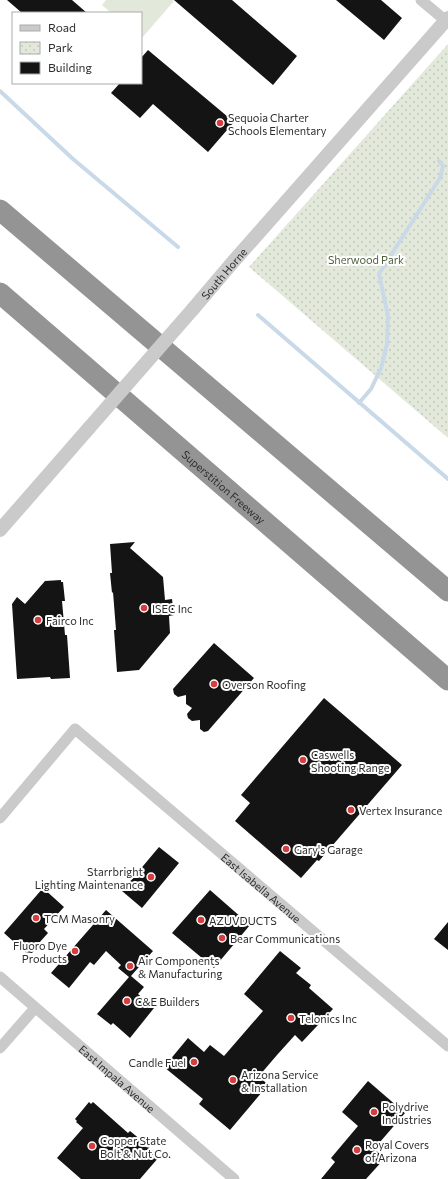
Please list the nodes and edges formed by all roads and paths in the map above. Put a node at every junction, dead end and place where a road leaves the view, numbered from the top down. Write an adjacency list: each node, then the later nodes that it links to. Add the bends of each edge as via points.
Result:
1 (421, 0): 2 (street)
2 (447, 20): 7 (street, South Horne, bridge)
3 (0, 204): 5 (highway)
4 (0, 210): 5 (highway)
5 (69, 269): 8 (highway)
6 (0, 293): 9 (highway, Superstition Freeway)
7 (0, 530)
8 (448, 591)
9 (373, 615): 10 (highway, Superstition Freeway); 11 (highway)
10 (448, 680)
11 (448, 687)
12 (0, 818): 15 (street, East Isabella Avenue, via 75,729)
13 (0, 977): 14 (street, East Impala Avenue)
14 (36, 1008): 16 (street); 17 (street, East Impala Avenue)
15 (448, 1046)
16 (0, 1048)
17 (234, 1179)

